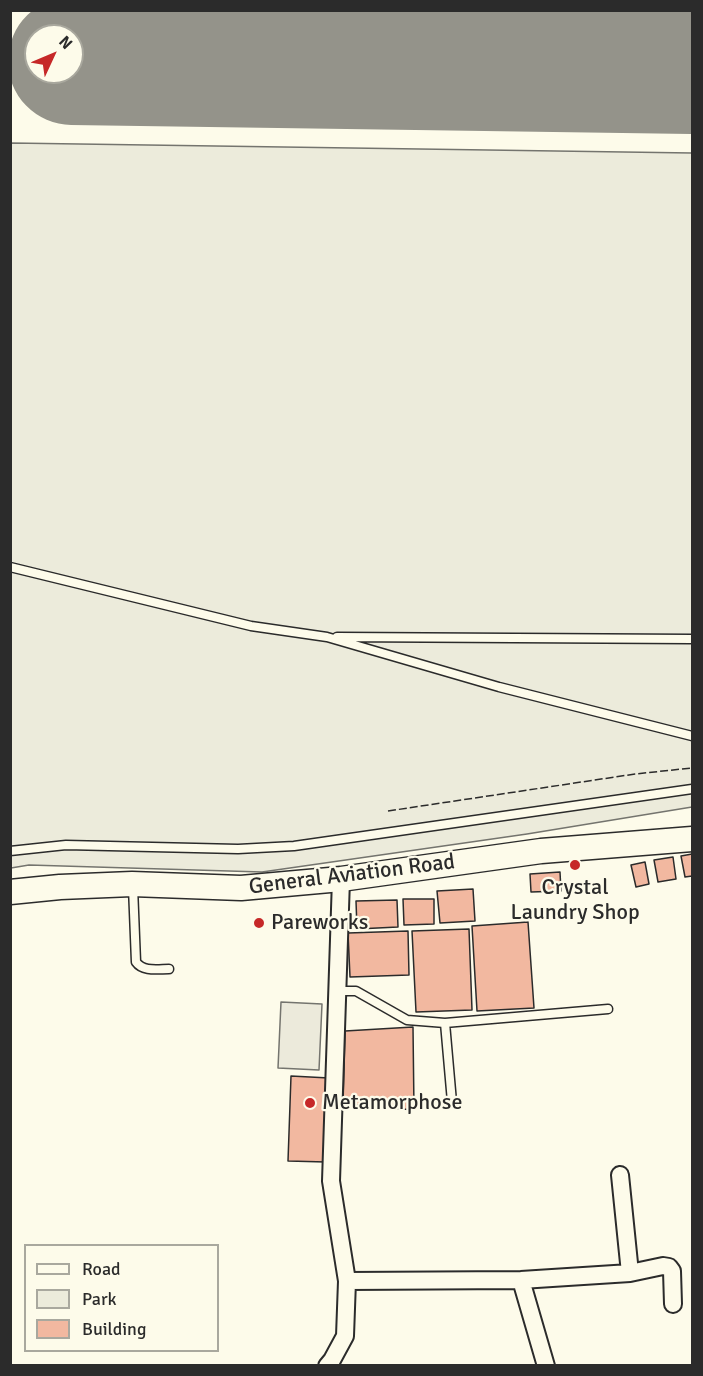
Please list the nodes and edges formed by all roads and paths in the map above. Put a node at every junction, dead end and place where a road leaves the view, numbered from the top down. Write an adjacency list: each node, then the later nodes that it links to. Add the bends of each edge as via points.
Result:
1 (10, 567): 2 (lane, via 251,626)
2 (327, 637): 3 (lane); 4 (lane, via 499,687)
3 (693, 639)
4 (693, 736)
5 (693, 789): 7 (lane, via 294,846 66,846)
6 (693, 839): 8 (main road, General Aviation Road, via 541,851)
7 (10, 851)
8 (341, 879): 9 (main road, General Aviation Road, via 241,888); 12 (street)
9 (132, 884): 10 (main road, General Aviation Road); 11 (lane, via 136,962 139,967)
10 (10, 892)
11 (169, 969)
12 (337, 991): 14 (lane, via 356,991 407,1020); 19 (street, via 331,1181)
13 (608, 1009): 14 (lane)
14 (445, 1023): 15 (lane)
15 (452, 1102)
16 (620, 1175): 17 (street)
17 (630, 1273): 18 (street); 20 (street, via 669,1267)
18 (521, 1280): 19 (street); 22 (street)
19 (346, 1281): 21 (street, via 345,1336)
20 (673, 1304)
21 (331, 1364)
22 (546, 1365)

